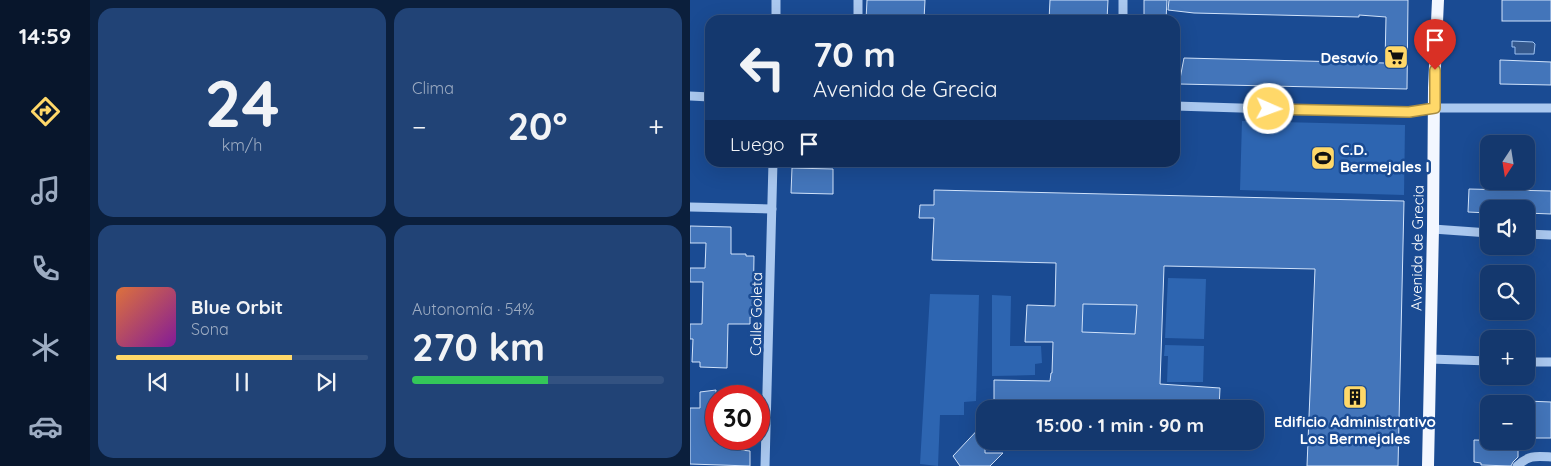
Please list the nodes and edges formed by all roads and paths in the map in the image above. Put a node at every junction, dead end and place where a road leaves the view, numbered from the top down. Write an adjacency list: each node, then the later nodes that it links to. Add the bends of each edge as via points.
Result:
1 (776, 0): 5 (street)
2 (858, 0): 6 (street)
3 (1123, 0): 7 (street)
4 (1438, 0): 11 (main road, Avenida de Grecia)
5 (776, 15)
6 (858, 15)
7 (1123, 15)
8 (690, 96): 9 (street)
9 (705, 97)
10 (1180, 106): 11 (street, via 1409,112)
11 (1435, 108): 12 (street); 16 (main road, Avenida de Grecia)
12 (1551, 108)
13 (773, 167): 15 (street, Calle Goleta)
14 (690, 207): 15 (street)
15 (772, 209): 25 (street, Calle Goleta)
16 (1433, 229): 17 (street); 20 (main road, Avenida de Grecia)
17 (1480, 232)
18 (1535, 234): 19 (street)
19 (1551, 235)
20 (1430, 359): 21 (street); 26 (main road, Avenida de Grecia)
21 (1480, 361)
22 (1535, 362): 23 (street)
23 (1551, 362)
24 (1551, 457): 27 (street, via 1535,456 1524,459)
25 (765, 466)
26 (1428, 466)
27 (1517, 466)

